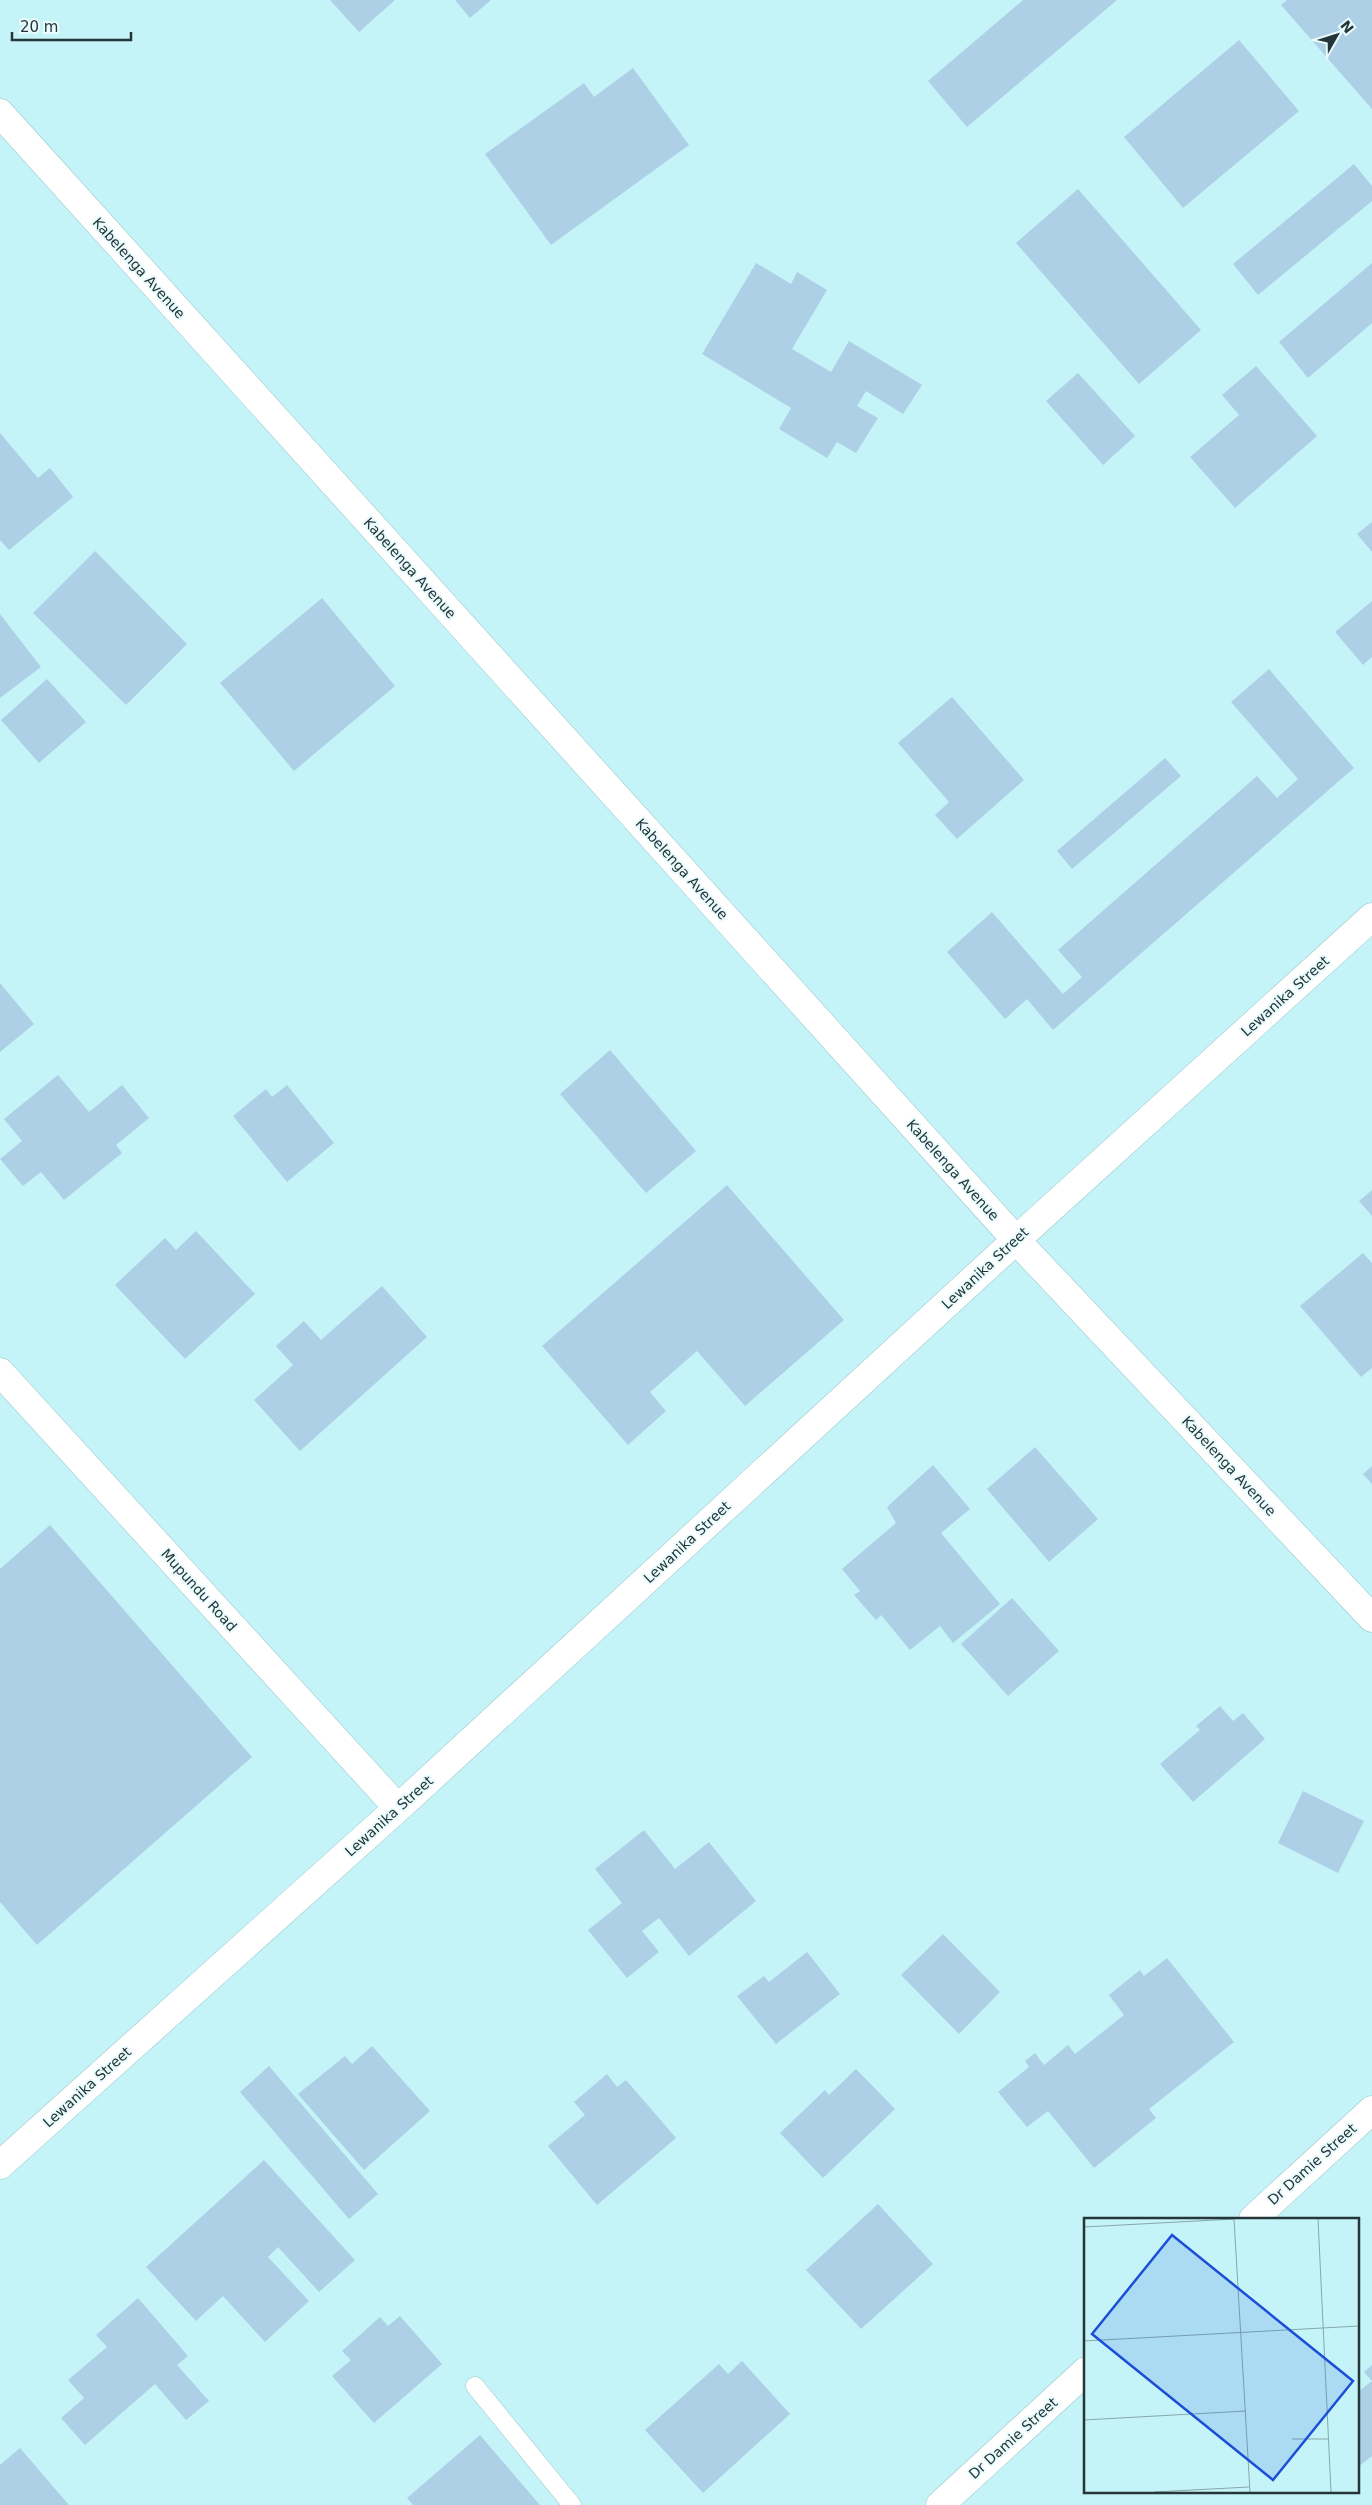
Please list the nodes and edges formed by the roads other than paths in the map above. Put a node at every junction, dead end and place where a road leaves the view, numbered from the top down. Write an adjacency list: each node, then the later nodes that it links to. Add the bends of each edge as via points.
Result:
1 (0, 113): 3 (street, Kabelenga Avenue)
2 (1372, 917): 3 (street, Lewanika Street)
3 (1016, 1240): 5 (street, Kabelenga Avenue); 6 (street, Lewanika Street)
4 (0, 1372): 6 (street, Mupundu Road)
5 (1372, 1618)
6 (398, 1808): 8 (street, Lewanika Street)
7 (1372, 2110): 9 (street, Dr Damie Street)
8 (0, 2165)
9 (1254, 2218)
10 (1084, 2374): 13 (street, Dr Damie Street)
11 (475, 2386): 12 (lane)
12 (572, 2505)
13 (940, 2505)

